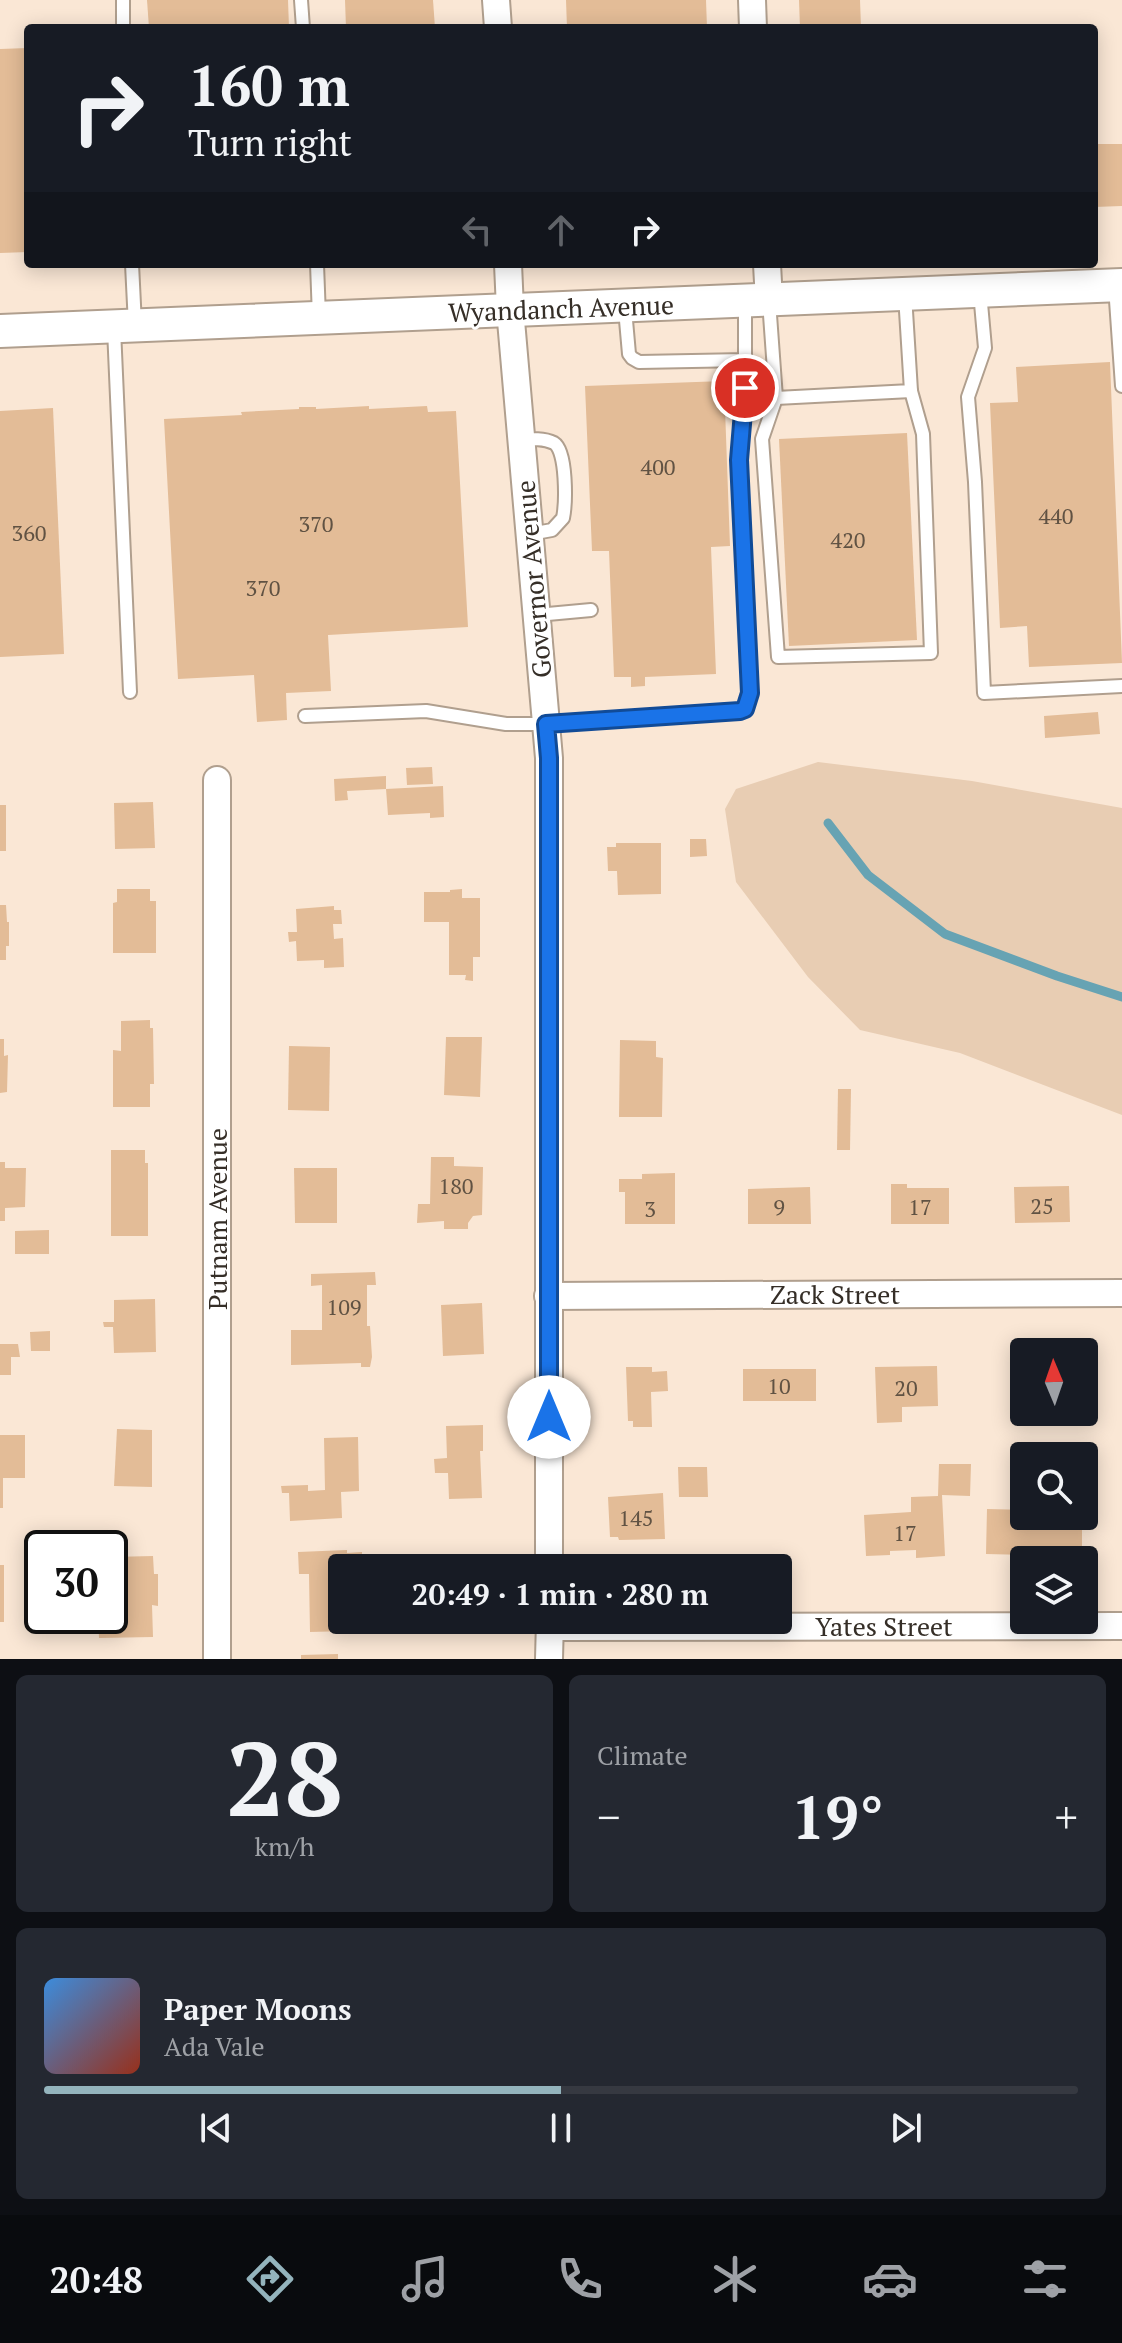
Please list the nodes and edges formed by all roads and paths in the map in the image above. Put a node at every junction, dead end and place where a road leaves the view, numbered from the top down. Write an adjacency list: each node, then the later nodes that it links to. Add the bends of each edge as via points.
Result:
1 (123, 0): 5 (lane)
2 (301, 0): 6 (lane)
3 (496, 0): 7 (street)
4 (752, 0): 8 (street)
5 (123, 24)
6 (303, 24)
7 (498, 24)
8 (753, 24)
9 (131, 268): 20 (lane)
10 (317, 268): 19 (lane)
11 (508, 268): 18 (street, Governor Avenue)
12 (766, 268): 16 (street)
13 (1118, 286): 14 (street, Wyandanch Avenue); 23 (lane)
14 (980, 292): 15 (street, Wyandanch Avenue); 30 (lane, via 985,348 968,397 984,693)
15 (905, 295): 16 (street, Wyandanch Avenue); 24 (lane)
16 (757, 301): 17 (street, Wyandanch Avenue); 22 (lane); 25 (lane)
17 (625, 305): 18 (street, Wyandanch Avenue); 22 (lane, via 629,354 639,362)
18 (510, 309): 19 (street, Wyandanch Avenue); 26 (street, Governor Avenue)
19 (319, 317): 20 (street, Wyandanch Avenue)
20 (124, 326): 21 (street, Wyandanch Avenue); 31 (lane)
21 (0, 331)
22 (745, 360): 33 (lane, via 739,460 747,705 740,711)
23 (1122, 386)
24 (911, 391): 25 (lane); 25 (lane, via 923,434 931,653 778,657 762,439)
25 (776, 398)
26 (521, 440): 27 (street, Governor Avenue); 27 (lane, via 553,443 563,464 563,518 552,530)
27 (530, 534): 29 (street, Governor Avenue)
28 (591, 610): 29 (lane)
29 (537, 615): 33 (street, Governor Avenue)
30 (1122, 686)
31 (130, 692)
32 (305, 716): 33 (lane, via 426,711 506,724)
33 (546, 724): 36 (street, Governor Avenue)
34 (217, 780): 41 (street, Putnam Avenue)
35 (1122, 1293): 36 (street, Zack Street)
36 (548, 1296): 37 (street, Governor Avenue)
37 (549, 1554)
38 (792, 1625): 39 (street, Yates Street)
39 (1122, 1626)
40 (550, 1634): 42 (street)
41 (217, 1659)
42 (549, 1659)

